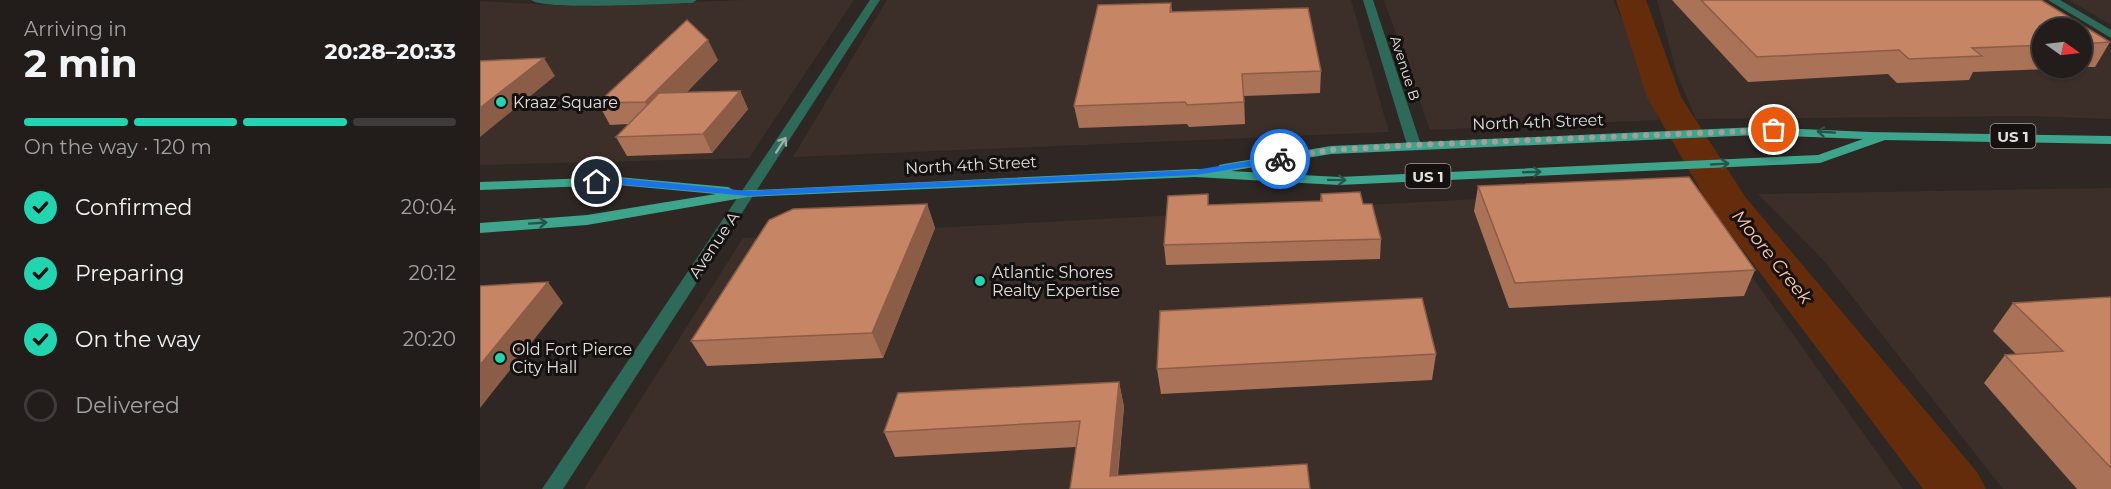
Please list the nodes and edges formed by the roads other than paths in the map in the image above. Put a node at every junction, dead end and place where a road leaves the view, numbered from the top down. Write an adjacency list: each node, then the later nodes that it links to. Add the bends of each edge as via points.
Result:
1 (536, 0): 2 (street)
2 (692, 0)
3 (875, 0): 12 (street, Avenue A, one-way to 3)
4 (1368, 0): 9 (street, Avenue B)
5 (2053, 0): 6 (street)
6 (2111, 35)
7 (1884, 136): 8 (main road, North 4th Street / US 1); 9 (main road, North 4th Street / US 1, one-way to 9, via 1792,130); 10 (main road, North 4th Street / US 1, one-way to 7, via 1340,181 1820,159)
8 (2111, 140)
9 (1414, 145): 10 (main road, North 4th Street / US 1, via 1331,150)
10 (1195, 173): 12 (main road, North 4th Street / US 1)
11 (480, 186): 12 (main road, US 1, via 618,181)
12 (748, 194): 13 (main road, US 1, one-way to 12, via 587,220); 14 (street, Avenue A)
13 (480, 228)
14 (552, 489)

